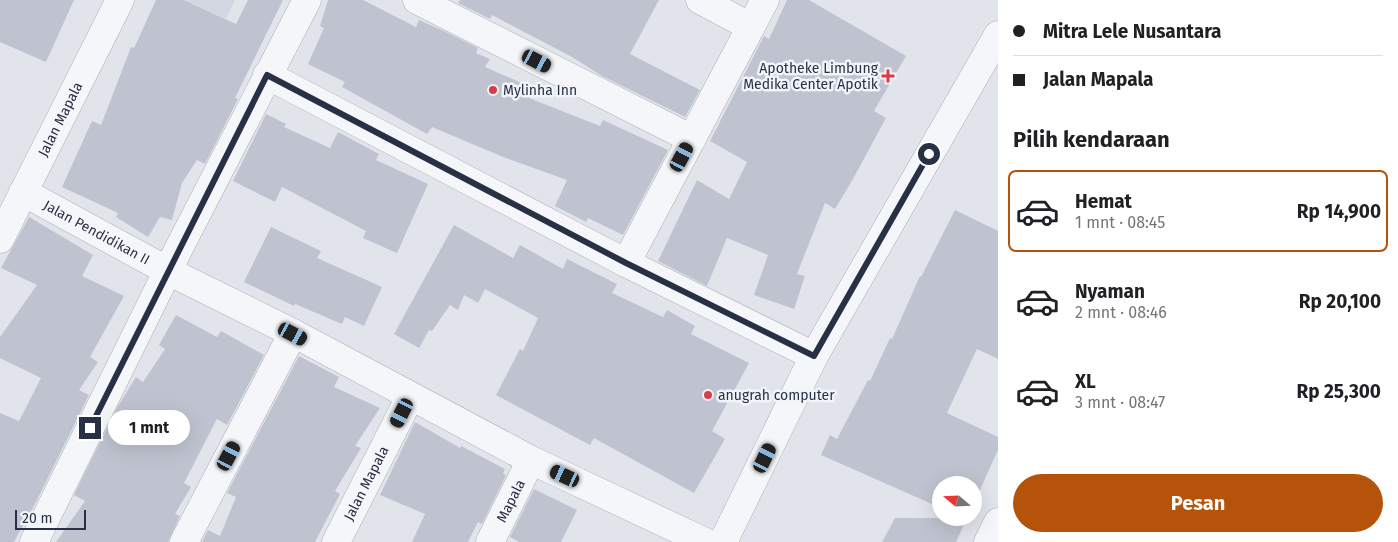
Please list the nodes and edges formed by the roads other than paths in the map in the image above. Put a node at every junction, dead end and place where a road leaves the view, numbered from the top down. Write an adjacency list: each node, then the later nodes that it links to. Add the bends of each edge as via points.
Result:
1 (120, 0): 10 (street, Jalan Mapala)
2 (307, 0): 8 (street)
3 (418, 0): 9 (street)
4 (700, 0): 6 (street)
5 (766, 0): 6 (street)
6 (751, 27): 9 (street)
7 (998, 35): 15 (street)
8 (267, 75): 12 (street); 13 (street)
9 (692, 139): 12 (street)
10 (23, 192): 11 (street, Jalan Mapala); 13 (street, Jalan Pendidikan II)
11 (0, 239)
12 (626, 263): 15 (street)
13 (168, 271): 14 (street, Jalan Pendidikan II); 19 (street)
14 (293, 334): 16 (street, Jalan Pendidikan II); 20 (street)
15 (814, 356): 24 (street)
16 (410, 396): 17 (street, Jalan Pendidikan II); 21 (street, Jalan Mapala)
17 (531, 460): 22 (street, Mapala); 23 (street, Jalan Pendidikan II)
18 (998, 522): 25 (street)
19 (34, 542)
20 (184, 542)
21 (336, 542)
22 (490, 542)
23 (705, 542)
24 (723, 542)
25 (988, 542)

